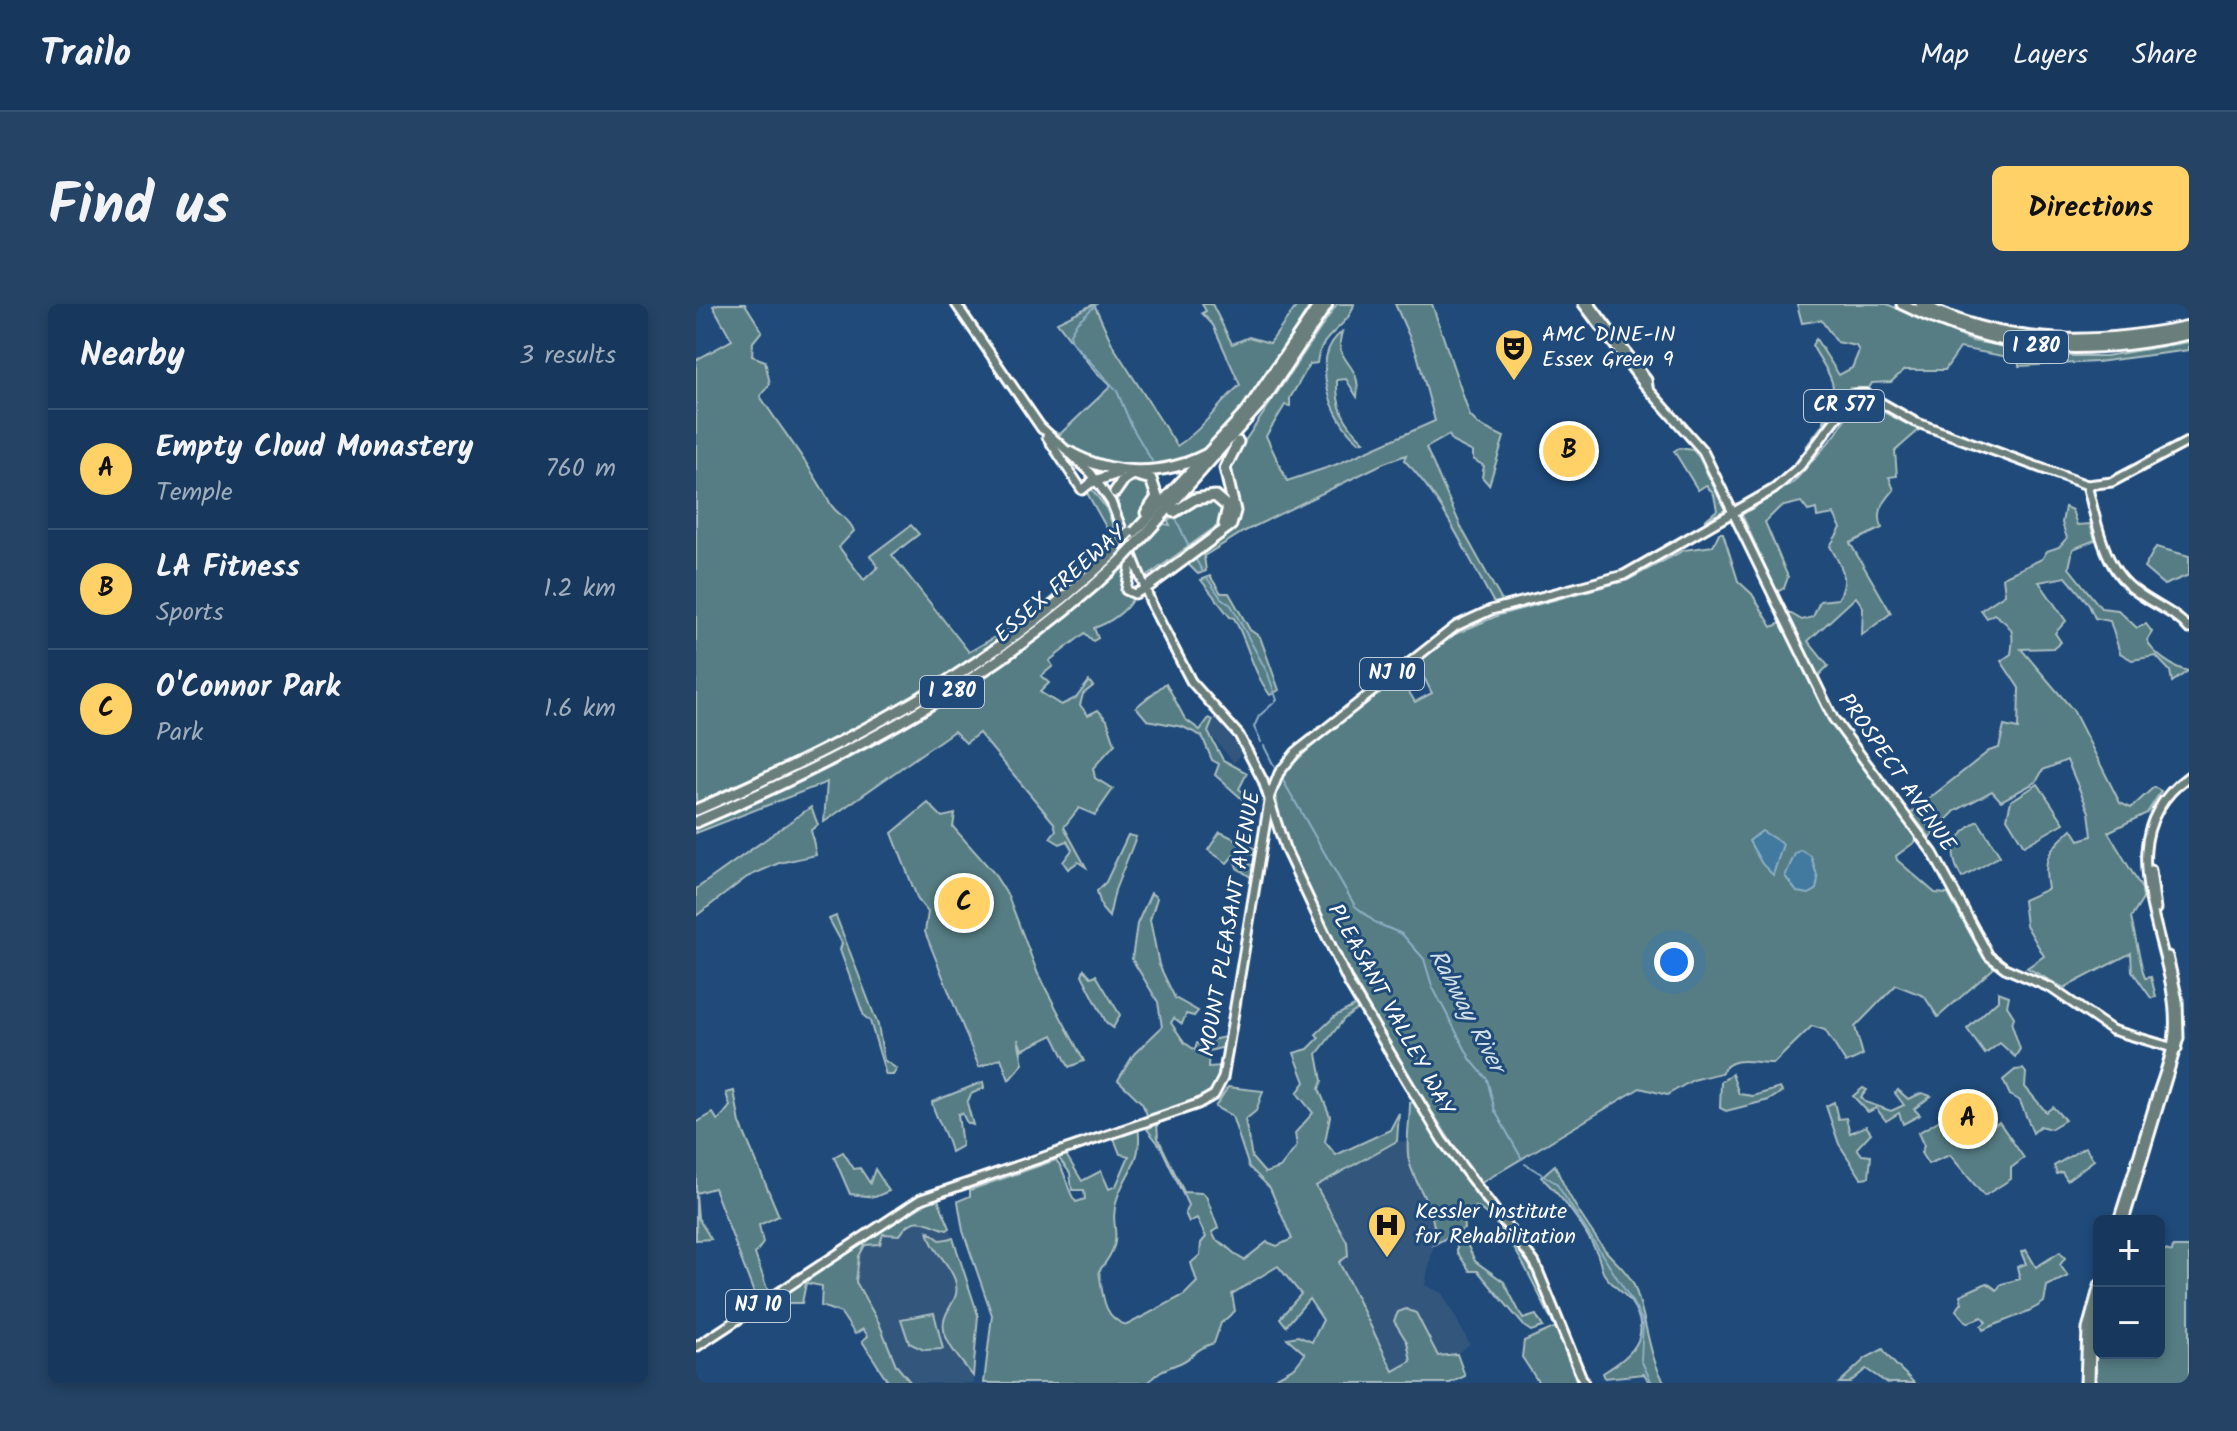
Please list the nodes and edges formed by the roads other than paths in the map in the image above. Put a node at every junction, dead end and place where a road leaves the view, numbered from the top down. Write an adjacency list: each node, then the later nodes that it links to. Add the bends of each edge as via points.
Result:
1 (956, 304): 12 (main road, PLEASANT VALLEY WAY)
2 (1320, 304): 15 (highway, ESSEX FREEWAY / I 280, via 1267,385)
3 (1327, 304): 11 (highway, ESSEX FREEWAY / I 280)
4 (1583, 304): 10 (main road, PROSPECT AVENUE)
5 (1590, 304): 10 (main road, PROSPECT AVENUE)
6 (1902, 304): 9 (highway, I 280, via 1955,328 2051,349 2113,348)
7 (1921, 304): 8 (highway, I 280, via 1986,328 2064,341 2136,337)
8 (2189, 326)
9 (2189, 334)
10 (1648, 386): 23 (main road, PROSPECT AVENUE, via 1703,451)
11 (1265, 398): 24 (highway, ESSEX FREEWAY / I 280); 27 (highway, via 1225,464 1235,511 1231,525)
12 (1041, 427): 13 (main road, PLEASANT VALLEY WAY); 16 (main road, PLEASANT VALLEY WAY)
13 (1047, 437): 16 (main road); 19 (main road, PLEASANT VALLEY WAY)
14 (2189, 441): 20 (main road, via 2112,482)
15 (1212, 451): 17 (highway, via 1177,469); 25 (highway, ESSEX FREEWAY / I 280)
16 (1064, 453): 17 (highway); 19 (main road, PLEASANT VALLEY WAY); 19 (main road, PLEASANT VALLEY WAY, via 1081,488)
17 (1113, 471): 18 (highway); 19 (highway); 21 (main road)
18 (1133, 474): 21 (highway); 25 (highway, via 1151,479 1157,494)
19 (1093, 480): 22 (main road, PLEASANT VALLEY WAY); 26 (main road, PLEASANT VALLEY WAY)
20 (2087, 485): 23 (main road, MOUNT PLEASANT AVENUE / CR 577, via 1915,422 1858,393 1847,400 1829,431 1789,477); 28 (main road, via 2116,573)
21 (1115, 492): 22 (main road)
22 (1115, 511): 27 (main road, PLEASANT VALLEY WAY)
23 (1733, 512): 29 (main road, MOUNT PLEASANT AVENUE / NJ 10, via 1624,575 1491,610 1448,630 1304,744); 37 (main road, PROSPECT AVENUE, via 1833,718 1933,853 1989,956 2051,988 2112,1030)
24 (1150, 532): 26 (highway, ESSEX FREEWAY / I 280, bridge); 27 (highway, via 1199,497 1215,496 1228,507 1224,525)
25 (1130, 534): 26 (highway, ESSEX FREEWAY / I 280, bridge)
26 (1122, 555): 27 (main road, PLEASANT VALLEY WAY); 27 (main road, via 1126,589 1134,594); 33 (highway, ESSEX FREEWAY / I 280, via 1104,563 1024,632 952,680 826,750); 34 (highway, ESSEX FREEWAY / I 280, via 1048,626 967,683 855,746)
27 (1143, 587): 30 (main road, PLEASANT VALLEY WAY, via 1194,685 1239,735)
28 (2189, 629)
29 (1276, 777): 30 (main road); 32 (main road, MOUNT PLEASANT AVENUE / NJ 10)
30 (1261, 778): 32 (main road, PLEASANT VALLEY WAY)
31 (2189, 778): 37 (main road, via 2169,798 2154,829 2151,885 2180,1013)
32 (1270, 796): 35 (main road, MOUNT PLEASANT AVENUE / NJ 10); 36 (main road, PLEASANT VALLEY WAY)
33 (696, 810)
34 (696, 822)
35 (1265, 825): 36 (main road); 41 (main road, MOUNT PLEASANT AVENUE / NJ 10, via 1223,1078 1214,1095 921,1199)
36 (1280, 827): 42 (main road, PLEASANT VALLEY WAY, via 1288,855 1361,1005 1442,1140 1535,1263)
37 (2174, 1049): 38 (main road)
38 (2123, 1215)
39 (2099, 1287): 43 (main road, via 2085,1345)
40 (2093, 1332): 43 (main road)
41 (696, 1347)
42 (1584, 1383)
43 (2088, 1383)

